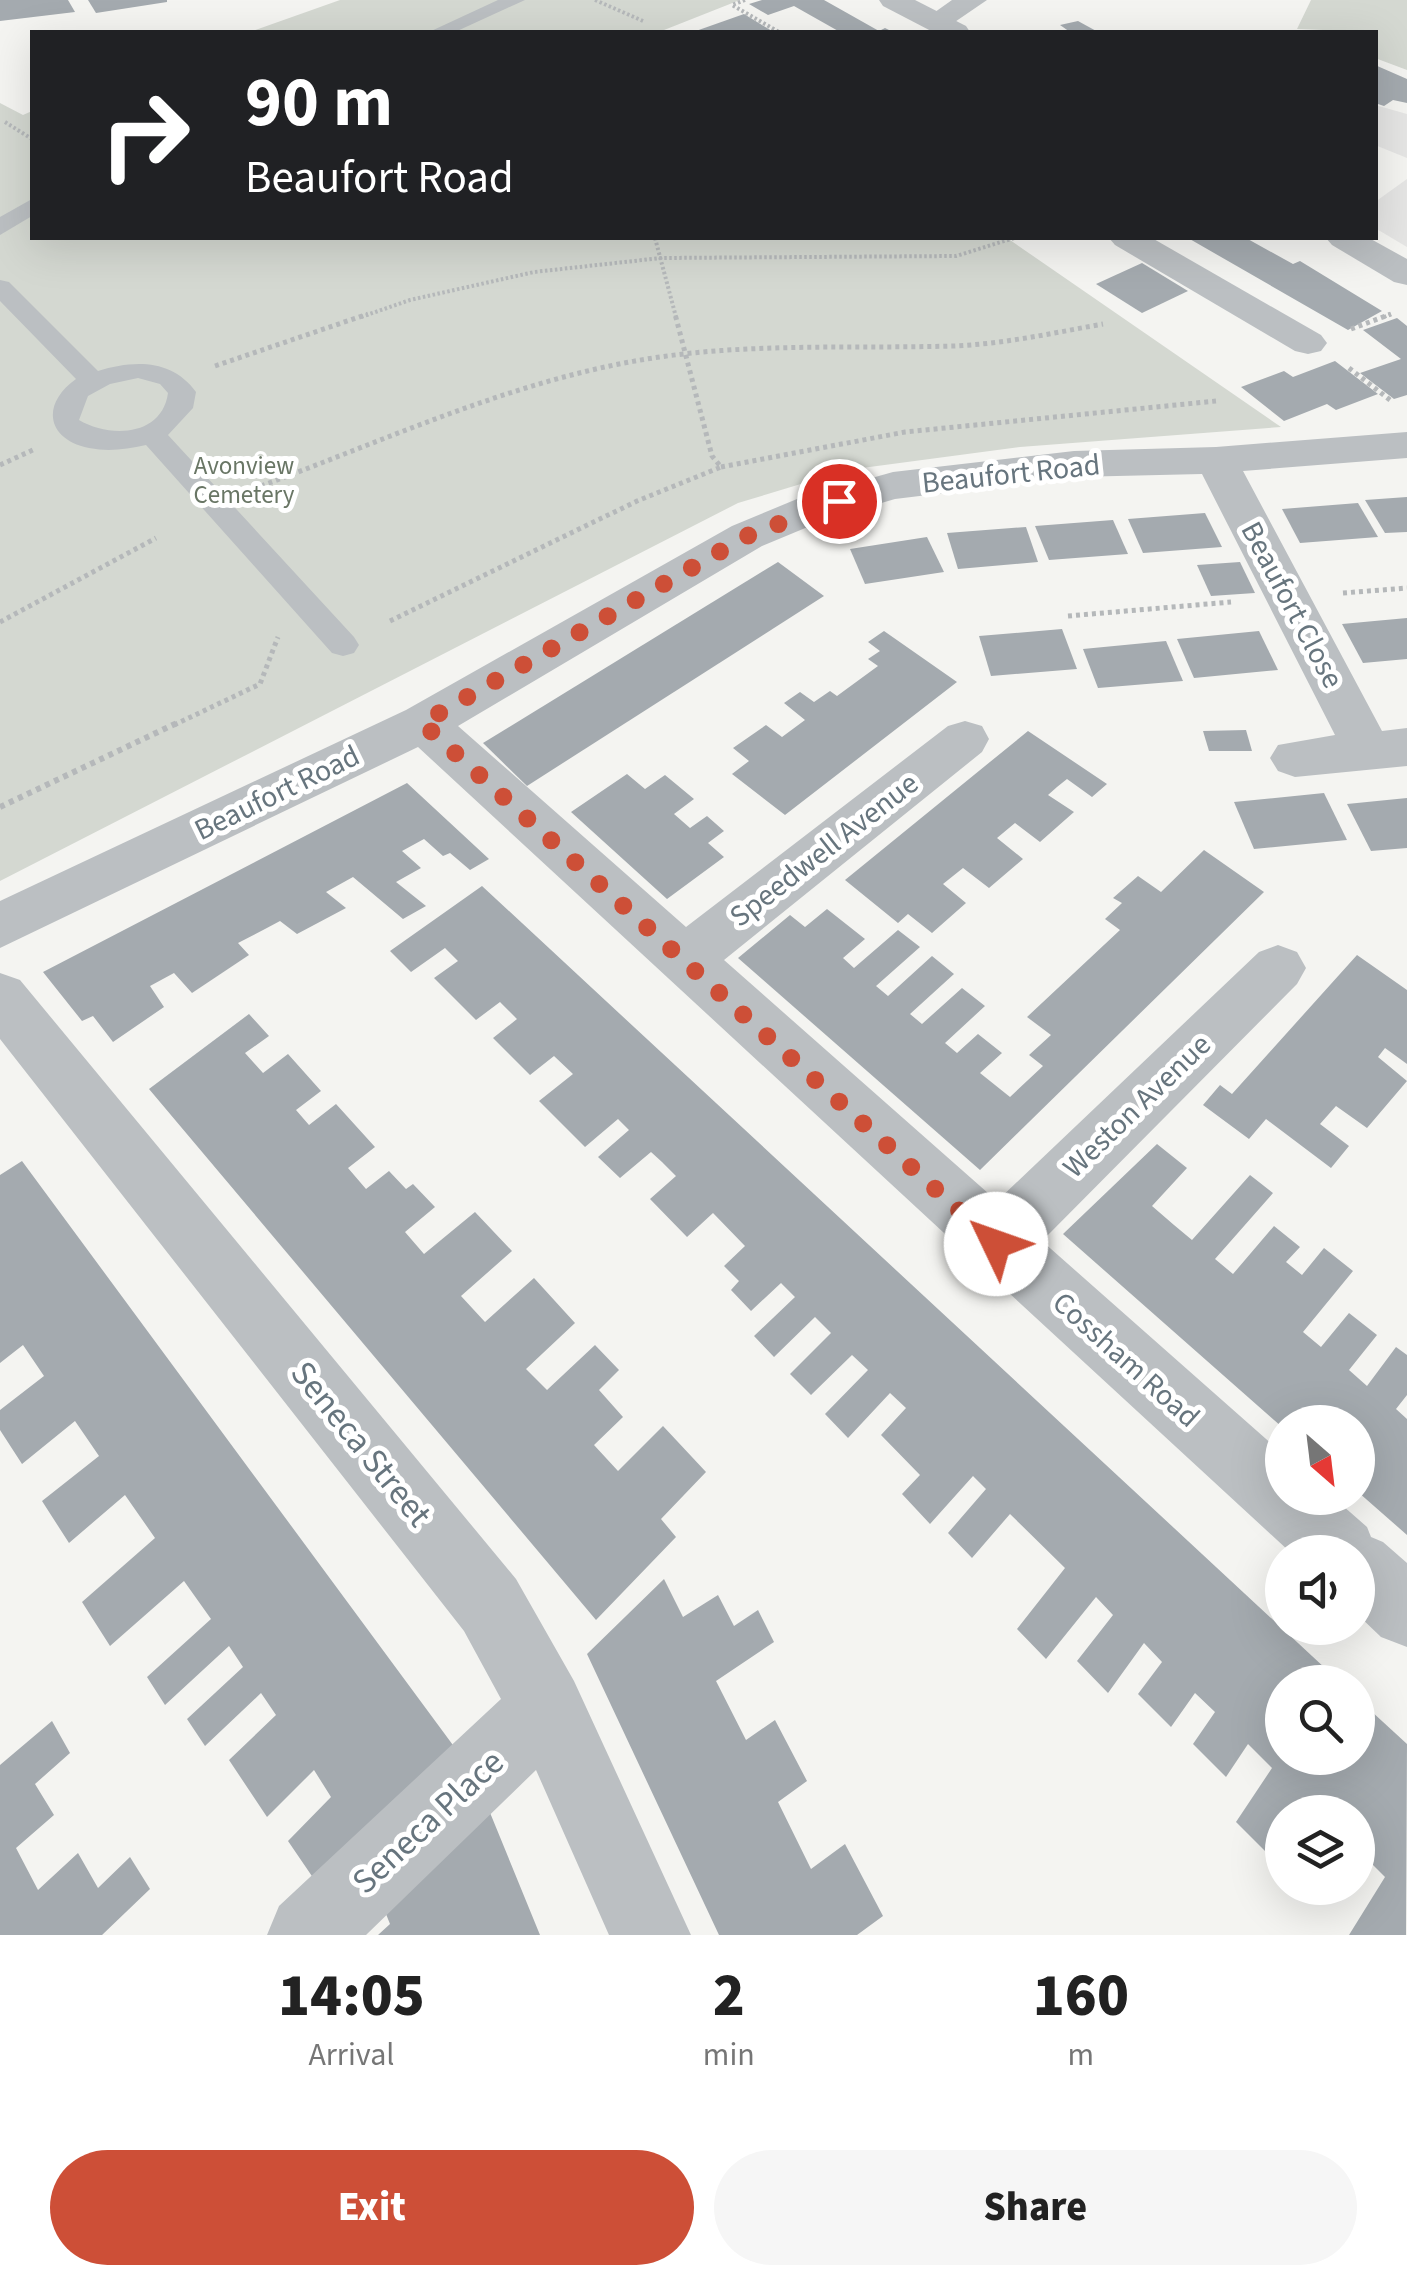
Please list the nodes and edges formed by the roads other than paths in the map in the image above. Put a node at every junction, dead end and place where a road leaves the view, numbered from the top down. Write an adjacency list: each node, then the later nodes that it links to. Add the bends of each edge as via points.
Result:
1 (514, 0): 5 (lane)
2 (894, 0): 4 (street)
3 (972, 0): 4 (street)
4 (946, 27)
5 (443, 30)
6 (30, 207): 7 (lane)
7 (0, 228)
8 (1130, 240): 12 (street)
9 (1348, 240): 10 (street)
10 (1407, 274)
11 (0, 288): 13 (lane)
12 (1308, 343)
13 (93, 381): 14 (lane, via 64,409 65,424 78,436 113,442); 14 (lane, via 138,370 176,381 184,390 180,414)
14 (152, 434): 17 (lane)
15 (1407, 445): 16 (street, Beaufort Road)
16 (1216, 460): 18 (street, Beaufort Road, via 1074,464 893,486 812,509 747,536); 20 (street, Beaufort Close)
17 (342, 645)
18 (422, 723): 22 (street, Beaufort Road); 23 (street, Cossham Road)
19 (966, 738): 23 (street, Speedwell Avenue)
20 (1387, 749): 21 (street, Beaufort Close)
21 (1294, 758)
22 (0, 926)
23 (683, 961): 26 (street, Cossham Road)
24 (1278, 968): 26 (street, Weston Avenue)
25 (0, 997): 30 (street, Seneca Street, via 490,1604)
26 (996, 1244): 27 (street, Cossham Road)
27 (1323, 1535)
28 (1375, 1582): 29 (street)
29 (1407, 1611)
30 (547, 1708): 31 (street, Seneca Place); 32 (street, Seneca Street)
31 (308, 1935)
32 (650, 1935)

